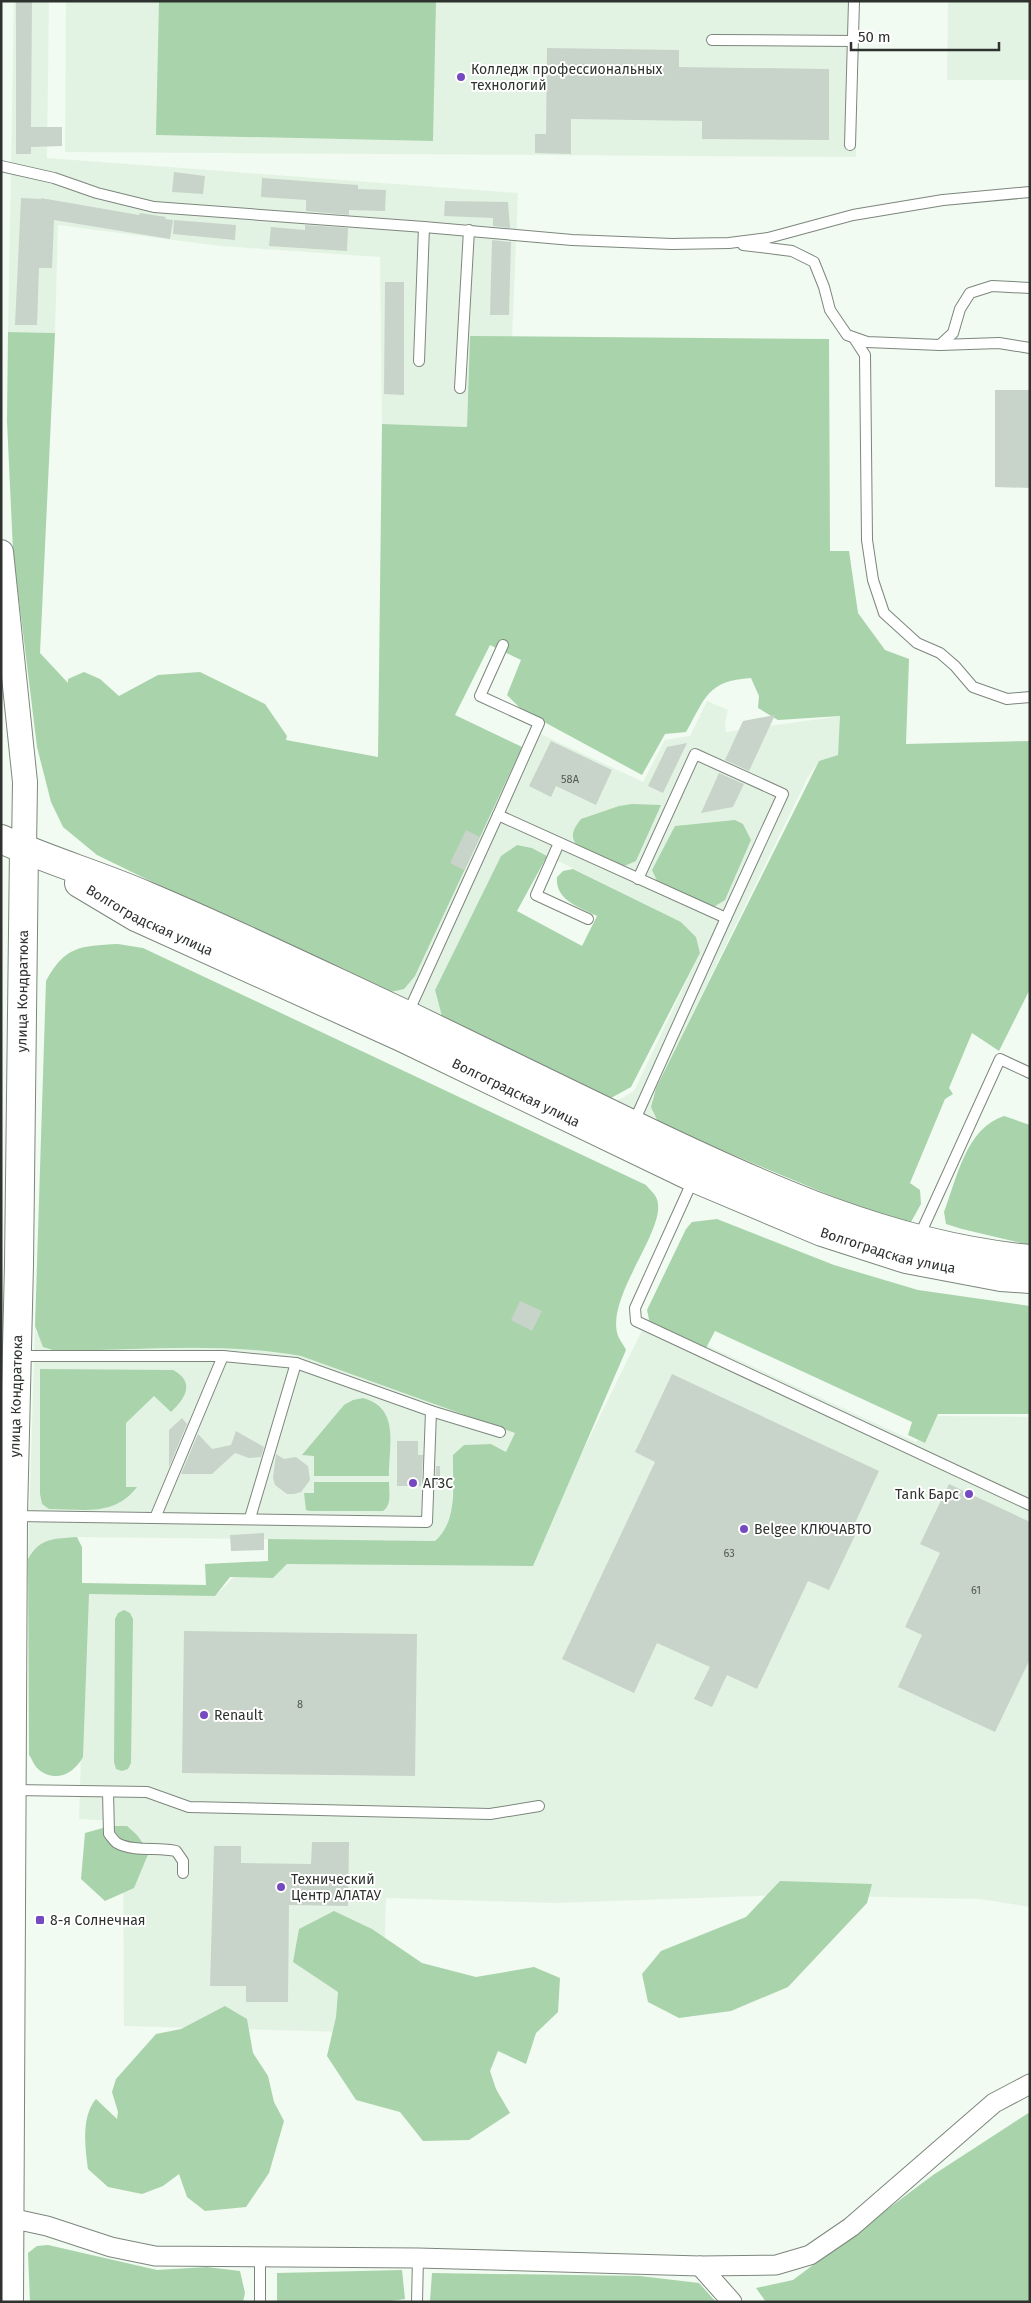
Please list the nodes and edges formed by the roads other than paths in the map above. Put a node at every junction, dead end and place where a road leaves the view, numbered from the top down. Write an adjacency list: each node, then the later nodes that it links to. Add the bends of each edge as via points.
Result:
1 (854, 1): 3 (lane)
2 (712, 40): 3 (lane)
3 (853, 41): 4 (lane)
4 (850, 145)
5 (1, 166): 7 (lane, via 154,206)
6 (1030, 192): 9 (lane, via 943,200 853,215 768,238)
7 (424, 227): 8 (lane); 14 (lane)
8 (469, 230): 9 (lane, via 572,240); 15 (lane)
9 (730, 243): 11 (lane, via 792,251 814,262 830,310 847,335)
10 (1030, 288): 12 (lane, via 992,286 970,293 960,310 953,333)
11 (854, 338): 12 (lane, via 867,342); 18 (lane, via 864,355 867,540 873,580 884,613 918,643 940,653 972,687 1007,699)
12 (940, 345): 13 (lane, via 999,344)
13 (1030, 348)
14 (419, 361)
15 (460, 388)
16 (1, 552): 21 (street, улица Кондратюка, via 25,782)
17 (503, 645): 19 (lane, via 480,696 540,723)
18 (1030, 697)
19 (498, 815): 20 (lane); 25 (lane)
20 (559, 843): 22 (lane); 24 (lane, via 536,895)
21 (13, 844): 25 (main road, Волгоградская улица, via 146,895); 28 (main road, Волгоградская улица, via 136,918); 32 (main road, улица Кондратюка)
22 (638, 879): 23 (lane); 23 (lane, via 695,754 783,794)
23 (726, 918): 27 (lane)
24 (588, 919)
25 (407, 1015): 27 (main road, Волгоградская улица)
26 (1030, 1073): 29 (lane, via 1000,1059)
27 (632, 1124): 28 (main road, Волгоградская улица)
28 (699, 1169): 29 (main road, Волгоградская улица); 31 (main road, Волгоградская улица, via 822,1232 876,1251 906,1259); 38 (lane, via 635,1308 636,1320)
29 (918, 1240): 30 (main road, Волгоградская улица)
30 (1030, 1259)
31 (1030, 1279)
32 (17, 1356): 33 (lane); 36 (main road, улица Кондратюка)
33 (223, 1356): 34 (lane); 40 (lane)
34 (296, 1363): 35 (lane); 41 (lane)
35 (431, 1411): 37 (lane); 41 (lane, via 427,1522)
36 (8, 1426): 39 (main road, улица Кондратюка)
37 (500, 1432)
38 (1030, 1506)
39 (13, 1516): 40 (lane); 42 (main road, улица Кондратюка)
40 (155, 1518): 41 (lane)
41 (250, 1518)
42 (12, 1790): 43 (lane); 45 (main road, улица Кондратюка)
43 (108, 1792): 44 (lane, via 146,1792 188,1806 490,1814); 46 (lane, via 109,1834 117,1843 176,1851 183,1861)
44 (539, 1806)
45 (7, 1830): 48 (main road, улица Кондратюка)
46 (183, 1873)
47 (1030, 2084): 51 (street, via 994,2104 851,2227 810,2255 776,2265)
48 (5, 2216): 49 (street, via 111,2247 155,2256); 52 (main road, улица Кондратюка)
49 (260, 2256): 50 (street); 53 (lane)
50 (418, 2258): 51 (street); 54 (lane)
51 (700, 2266): 55 (street)
52 (9, 2302)
53 (260, 2302)
54 (417, 2302)
55 (732, 2302)

